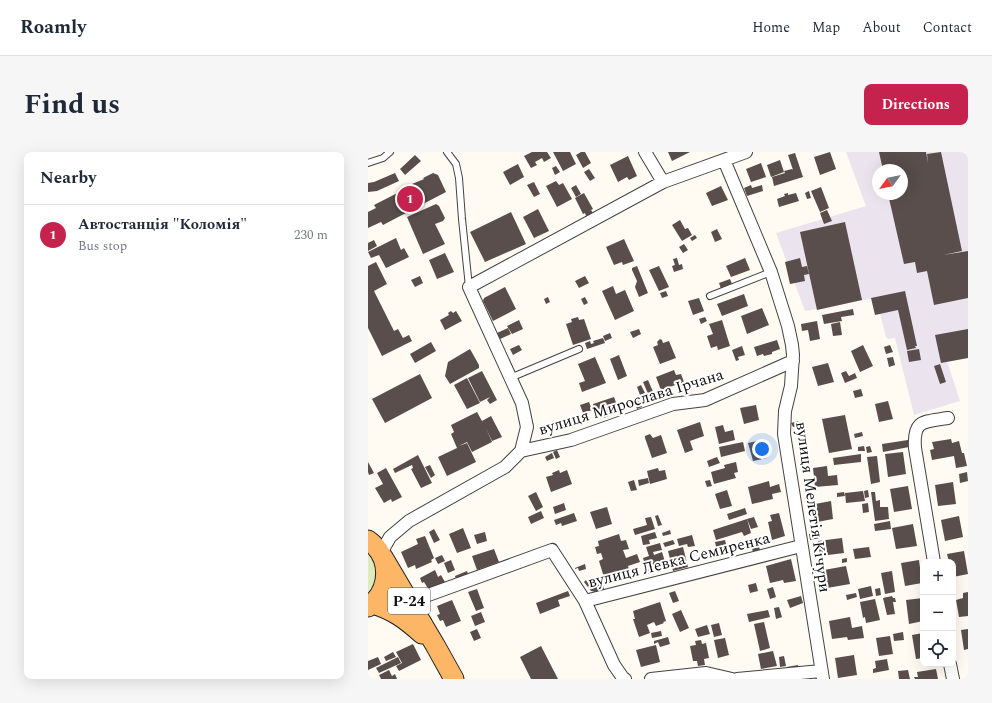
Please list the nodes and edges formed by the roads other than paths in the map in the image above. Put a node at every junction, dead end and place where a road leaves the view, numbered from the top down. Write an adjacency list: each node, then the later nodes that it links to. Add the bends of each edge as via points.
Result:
1 (390, 152): 6 (lane)
2 (447, 152): 9 (lane, via 456,164 459,178)
3 (646, 152): 7 (street)
4 (746, 152): 5 (street)
5 (724, 160): 7 (street); 8 (street, вулиця Мелетія Кічури)
6 (368, 163)
7 (663, 182): 9 (street)
8 (771, 272): 10 (lane); 12 (street, вулиця Мелетія Кічури, via 788,326)
9 (469, 287): 13 (street)
10 (710, 296)
11 (579, 349): 13 (lane)
12 (793, 361): 15 (street, вулиця Мирослава Ірчана, via 706,400 673,404 572,440); 16 (street, вулиця Мелетія Кічури, via 784,434)
13 (510, 378): 15 (street, via 522,403 527,427)
14 (948, 418): 18 (street, via 922,423 914,433)
15 (521, 451): 17 (street, via 505,467 409,521)
16 (801, 546): 19 (street, вулиця Левка Семиренка); 24 (street, вулиця Мелетія Кічури)
17 (377, 550): 20 (main road, Р-24); 21 (main road, Р-24, via 386,566 386,580 381,593)
18 (934, 559)
19 (585, 601): 20 (street, вулиця Левка Семиренка, via 552,550); 26 (street, via 614,665)
20 (409, 602): 22 (main road, Р-24)
21 (370, 605): 22 (main road, Р-24, via 386,608 405,619)
22 (435, 645): 25 (main road, Р-24)
23 (951, 667): 30 (street)
24 (822, 675): 29 (street)
25 (454, 679)
26 (625, 679)
27 (652, 679): 28 (street, via 706,673)
28 (732, 679)
29 (737, 679)
30 (953, 679)

